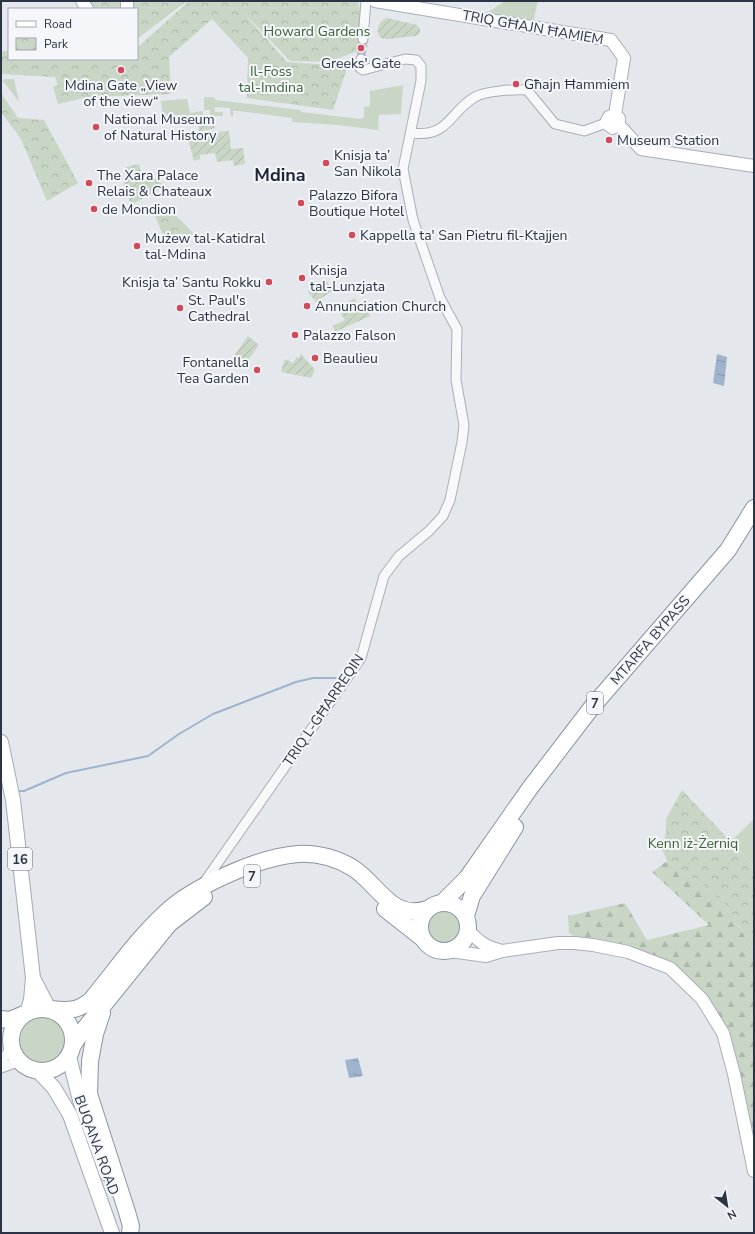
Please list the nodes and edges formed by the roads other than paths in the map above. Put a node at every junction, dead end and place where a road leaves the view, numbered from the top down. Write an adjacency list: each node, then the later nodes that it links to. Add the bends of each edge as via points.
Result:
1 (366, 1): 3 (street)
2 (375, 1): 5 (street, TRIQ GĦAJN ĦAMIEM, via 612,40 624,58)
3 (363, 39)
4 (361, 59): 6 (street, TRIQ L-GĦARREQIN, via 360,68 363,70 405,59 419,63 421,81)
5 (614, 121): 6 (street, via 584,131 555,124 527,90 517,89 474,97 443,128 422,135); 7 (street, via 641,149)
6 (411, 133): 11 (street, TRIQ L-GĦARREQIN, via 403,169 409,208 437,290 454,323 457,335 456,380 464,431 450,500 444,516 398,556 384,576 361,658)
7 (754, 166)
8 (754, 508): 14 (highway, MTARFA BYPASS / 7, via 728,550 592,707 530,788 467,878)
9 (754, 522): 16 (highway, MTARFA BYPASS / 7, via 733,553 600,710 536,793 472,896)
10 (1, 742): 20 (main road, 16, via 13,800)
11 (224, 854): 12 (street, via 226,868 229,872); 13 (street, TRIQ L-GĦARREQIN)
12 (234, 872): 13 (highway, 7); 15 (highway, 7, via 282,856 320,855 334,859 365,877 391,904 404,912)
13 (200, 888): 22 (highway, 7, via 178,902 147,931 91,1000 74,1010)
14 (442, 903): 15 (highway, 7); 16 (highway, via 456,906)
15 (427, 909): 17 (highway, via 420,923)
16 (467, 923): 18 (street, via 480,943 489,948); 19 (highway, 7, via 462,943)
17 (422, 938): 19 (highway, 7, via 431,948 443,952); 21 (highway, 7, via 390,914 363,886 340,871 308,863 283,865 226,885 198,901 169,924)
18 (502, 950): 19 (street, via 486,956); 31 (street, via 558,943 604,947 660,963 680,976 702,999 723,1033)
19 (450, 951)
20 (34, 978): 22 (main road, 16, via 39,993); 23 (main road, 16, via 31,1000)
21 (106, 1002): 26 (highway, 7); 34 (highway, via 91,1054 89,1094 127,1212)
22 (50, 1009): 23 (highway, 7, via 34,1010); 26 (highway, via 66,1019 71,1027)
23 (25, 1014): 24 (highway, 7, via 10,1020); 25 (highway, via 14,1026)
24 (1, 1019)
25 (8, 1040): 27 (highway); 28 (street)
26 (71, 1051): 30 (highway, 7, via 55,1068); 33 (main road, BUQANA ROAD, via 80,1100)
27 (20, 1061): 29 (street); 30 (highway)
28 (1, 1062)
29 (1, 1068)
30 (38, 1071): 32 (main road, BUQANA ROAD, via 54,1088 70,1115)
31 (754, 1171)
32 (112, 1233)
33 (126, 1233)
34 (130, 1233)

